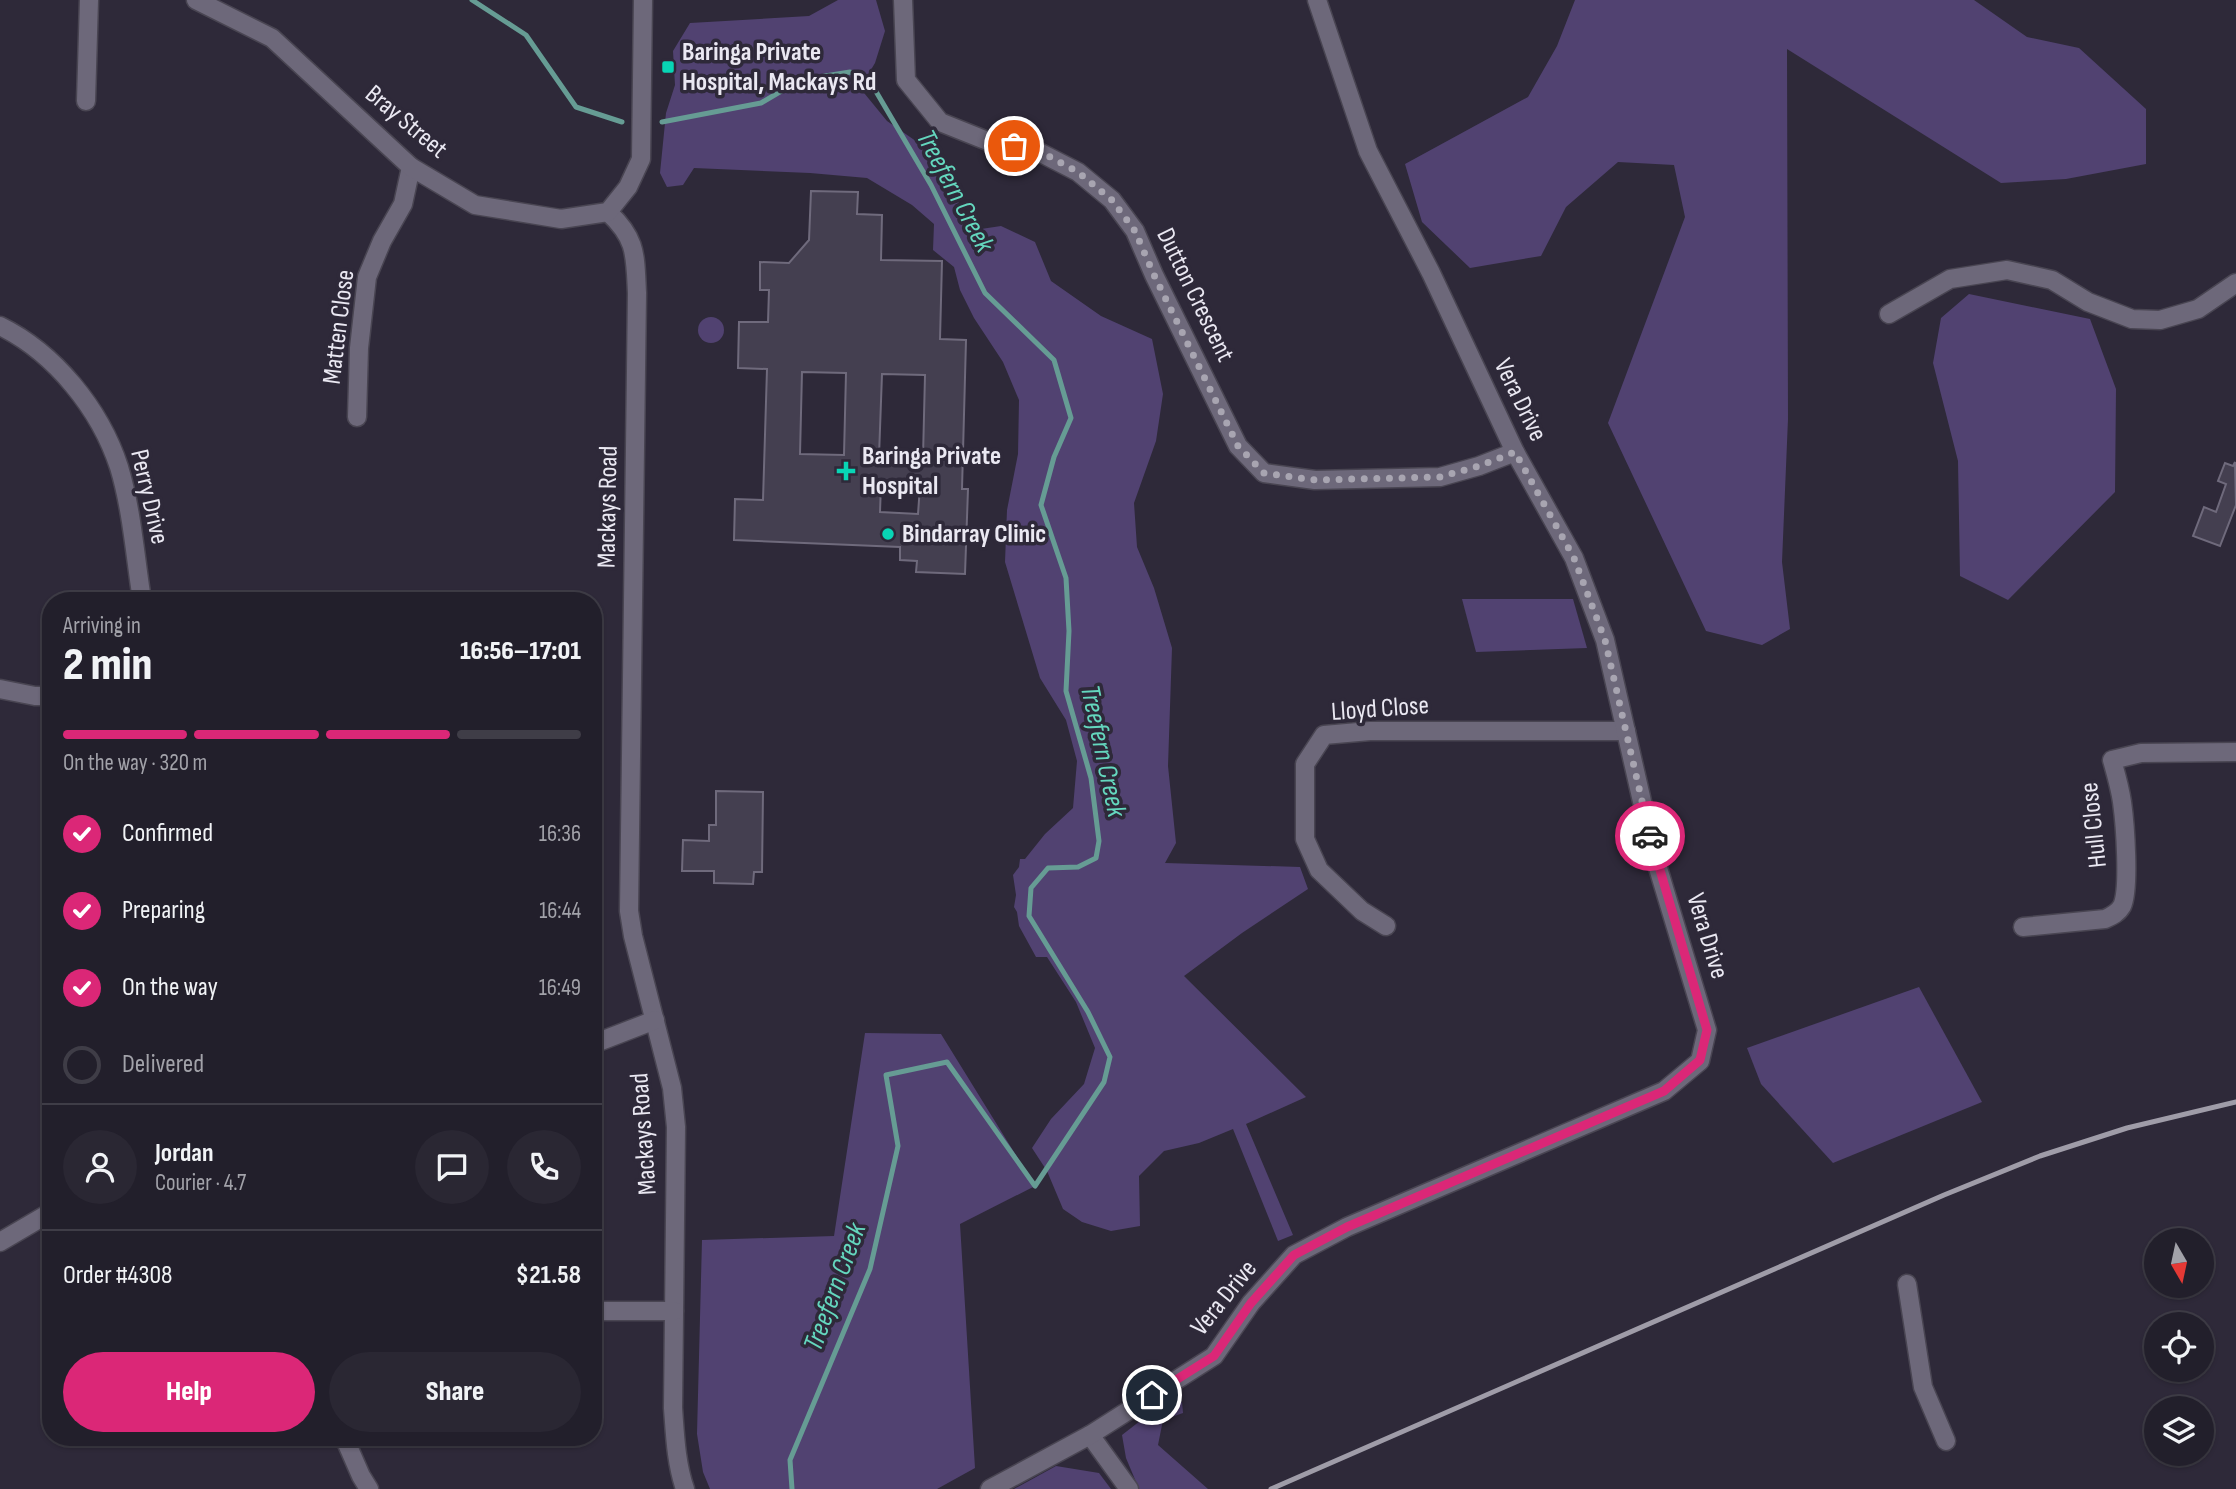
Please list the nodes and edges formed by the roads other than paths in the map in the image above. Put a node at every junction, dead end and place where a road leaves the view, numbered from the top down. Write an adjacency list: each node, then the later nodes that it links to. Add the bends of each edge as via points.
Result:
1 (89, 0): 6 (street)
2 (196, 0): 7 (street, Bray Street, via 272,38)
3 (643, 0): 8 (street, via 641,159 628,187)
4 (903, 0): 13 (street, Dutton Crescent, via 906,80 940,122 990,142 1037,150 1078,172 1112,200 1135,231 1238,446 1264,473 1315,480 1440,477)
5 (1317, 0): 13 (street, Vera Drive, via 1368,151)
6 (86, 101)
7 (411, 167): 8 (street, Bray Street, via 475,205 561,219); 12 (street, Matten Close, via 403,204 367,277)
8 (608, 212): 21 (street, Mackays Road, via 631,240 637,293 629,895 633,936)
9 (2236, 283): 10 (street, via 2198,309 2160,320 2132,319 2088,302 2052,280 2007,270 1950,279)
10 (1889, 314)
11 (0, 326): 14 (street, Perry Drive, via 45,355 91,409 108,438 127,499)
12 (357, 417)
13 (1515, 452): 17 (street, Vera Drive, via 1574,558 1605,640)
14 (141, 592)
15 (0, 689): 16 (street)
16 (42, 696)
17 (1626, 731): 19 (street, Lloyd Close, via 1324,735 1305,764 1305,839 1319,870 1362,911); 28 (street, Vera Drive, via 1655,858 1707,1030 1700,1060 1664,1091 1347,1227 1294,1255 1251,1303 1214,1356)
18 (2236, 752): 20 (street, Hull Close, via 2141,753 2112,760 2125,835 2122,905 2105,919)
19 (1386, 926)
20 (2023, 927)
21 (655, 1020): 22 (street); 27 (street, Mackays Road, via 672,1088 676,1128)
22 (602, 1041)
23 (42, 1217): 24 (street)
24 (0, 1242)
25 (1907, 1284): 29 (street, via 1923,1387)
26 (602, 1311): 27 (street)
27 (674, 1311): 32 (street, Mackays Road, via 675,1441)
28 (1090, 1435): 33 (street); 34 (street)
29 (1946, 1441)
30 (348, 1446): 31 (street)
31 (369, 1489)
32 (685, 1489)
33 (990, 1489)
34 (1129, 1489)

